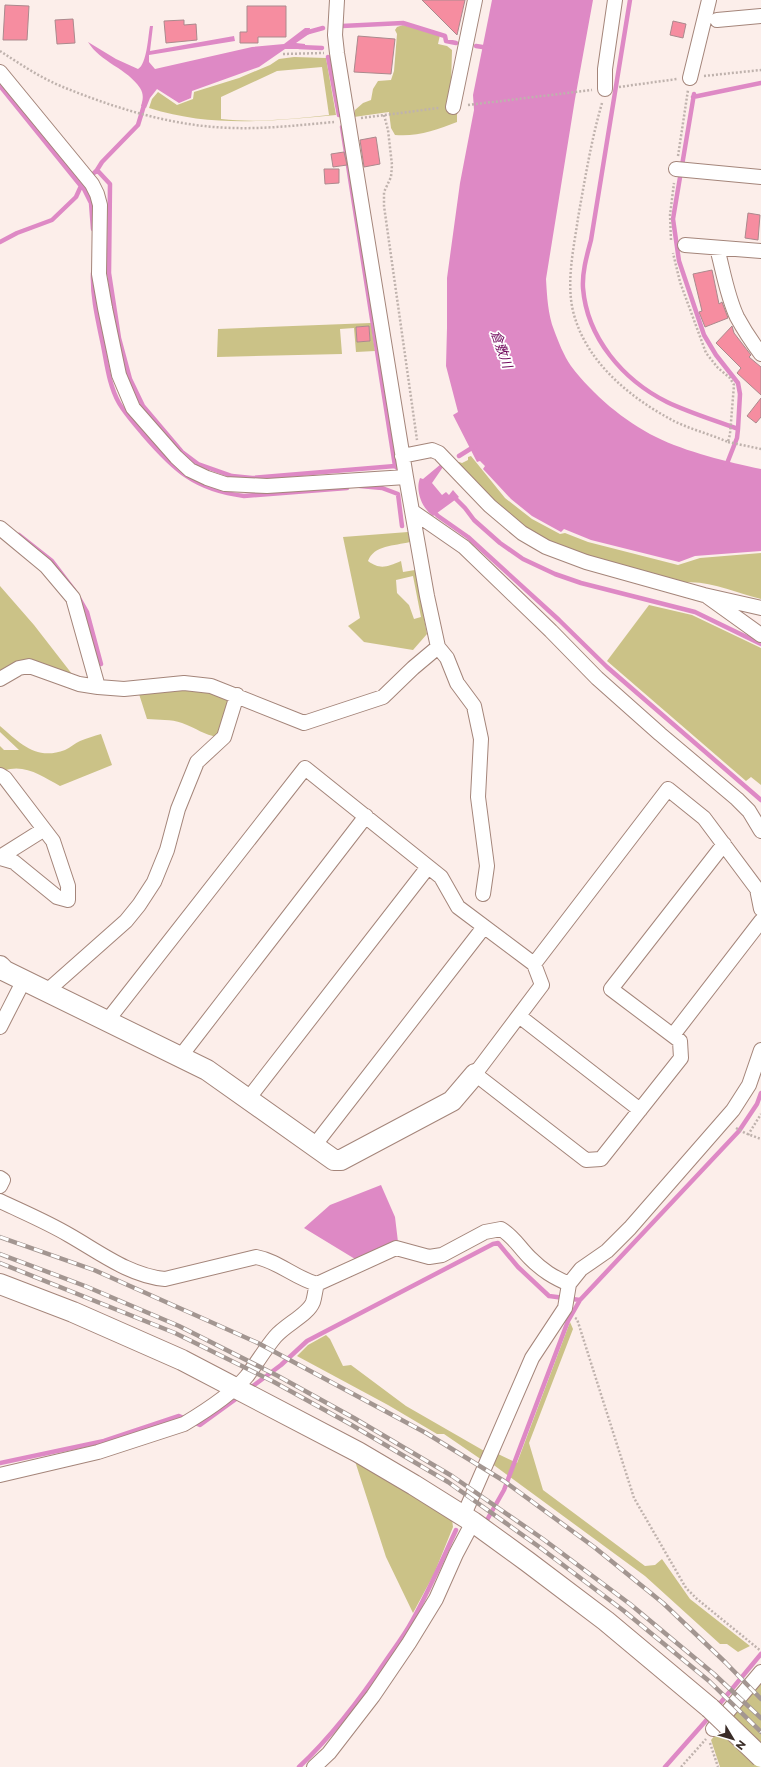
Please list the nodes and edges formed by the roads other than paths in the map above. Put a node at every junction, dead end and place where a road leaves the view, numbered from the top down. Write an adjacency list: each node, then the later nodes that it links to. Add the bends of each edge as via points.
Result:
1 (337, 0): 17 (street, via 337,53)
2 (475, 0): 10 (street)
3 (615, 0): 9 (street, via 605,69)
4 (709, 0): 8 (street)
5 (761, 16): 6 (street)
6 (717, 20)
7 (0, 72): 18 (street, via 97,194 100,205 99,274 119,375 133,408 176,457 190,470 207,478 225,484 246,486)
8 (690, 78)
9 (599, 89)
10 (455, 106)
11 (679, 169): 12 (street)
12 (761, 177)
13 (685, 245): 14 (street)
14 (717, 248): 15 (street); 16 (street, via 737,316)
15 (761, 252)
16 (761, 354)
17 (402, 456): 18 (street); 21 (street, via 432,450 439,453 490,506 522,533 546,547 586,562)
18 (406, 477): 19 (street)
19 (412, 511): 24 (street); 31 (street, via 464,548 597,678 737,799 749,811)
20 (0, 528): 26 (street, via 46,566 73,598)
21 (704, 595): 22 (street); 23 (street)
22 (761, 608)
23 (759, 634)
24 (438, 647): 27 (street, via 383,697 304,723); 35 (street, via 448,658 457,683 474,706 481,739 478,798 487,866)
25 (0, 679): 26 (street, via 19,668 29,666 79,684)
26 (98, 687): 27 (street, via 124,689 184,683 211,686)
27 (237, 695): 42 (street, via 224,737 197,762 178,809 167,850 154,882 126,921)
28 (0, 775): 30 (street, via 5,778)
29 (366, 816): 34 (street); 44 (street, via 305,768); 48 (street)
30 (44, 830): 33 (street); 33 (street, via 53,841 61,863 68,886 68,900 57,896 14,862)
31 (761, 831)
32 (724, 844): 36 (street, via 757,889); 39 (street, via 704,818 668,789); 46 (street, via 611,989)
33 (0, 857)
34 (428, 867): 38 (street, via 441,878 458,907); 50 (street)
35 (483, 894)
36 (761, 909)
37 (761, 921): 46 (street)
38 (484, 927): 39 (street); 52 (street)
39 (534, 964): 43 (street, via 542,985)
40 (0, 966): 41 (street)
41 (24, 980): 42 (street); 45 (street)
42 (47, 991): 44 (street)
43 (519, 1016): 49 (street); 51 (street)
44 (107, 1021): 48 (street)
45 (0, 1027)
46 (673, 1035): 51 (street, via 680,1041 682,1058)
47 (761, 1050): 58 (street, via 749,1085 733,1110 630,1228 607,1251 581,1269)
48 (180, 1057): 50 (street, via 207,1070)
49 (474, 1074): 51 (street, via 586,1160 601,1159); 52 (street, via 452,1101 341,1160 334,1160)
50 (248, 1099): 52 (street)
51 (640, 1110)
52 (314, 1146)
53 (0, 1178): 54 (street, via 3,1180)
54 (0, 1186)
55 (0, 1201): 57 (street, via 67,1234 121,1265 151,1278 165,1279 256,1257 268,1259 305,1281)
56 (0, 1284): 59 (street, via 73,1312 182,1360)
57 (317, 1284): 58 (street, via 396,1248 429,1257 442,1255 485,1232 501,1228 511,1234 529,1257); 59 (street, via 313,1303 305,1313 276,1336 247,1376)
58 (568, 1293): 61 (street, via 563,1311 532,1358)
59 (242, 1391): 60 (street, via 190,1420 98,1452); 61 (street, via 358,1452)
60 (0, 1475)
61 (468, 1519): 64 (street, bridge, via 606,1620 710,1708); 65 (street, via 436,1599 409,1643 329,1753)
62 (761, 1672): 63 (street)
63 (713, 1728)
64 (761, 1757)
65 (314, 1767)

